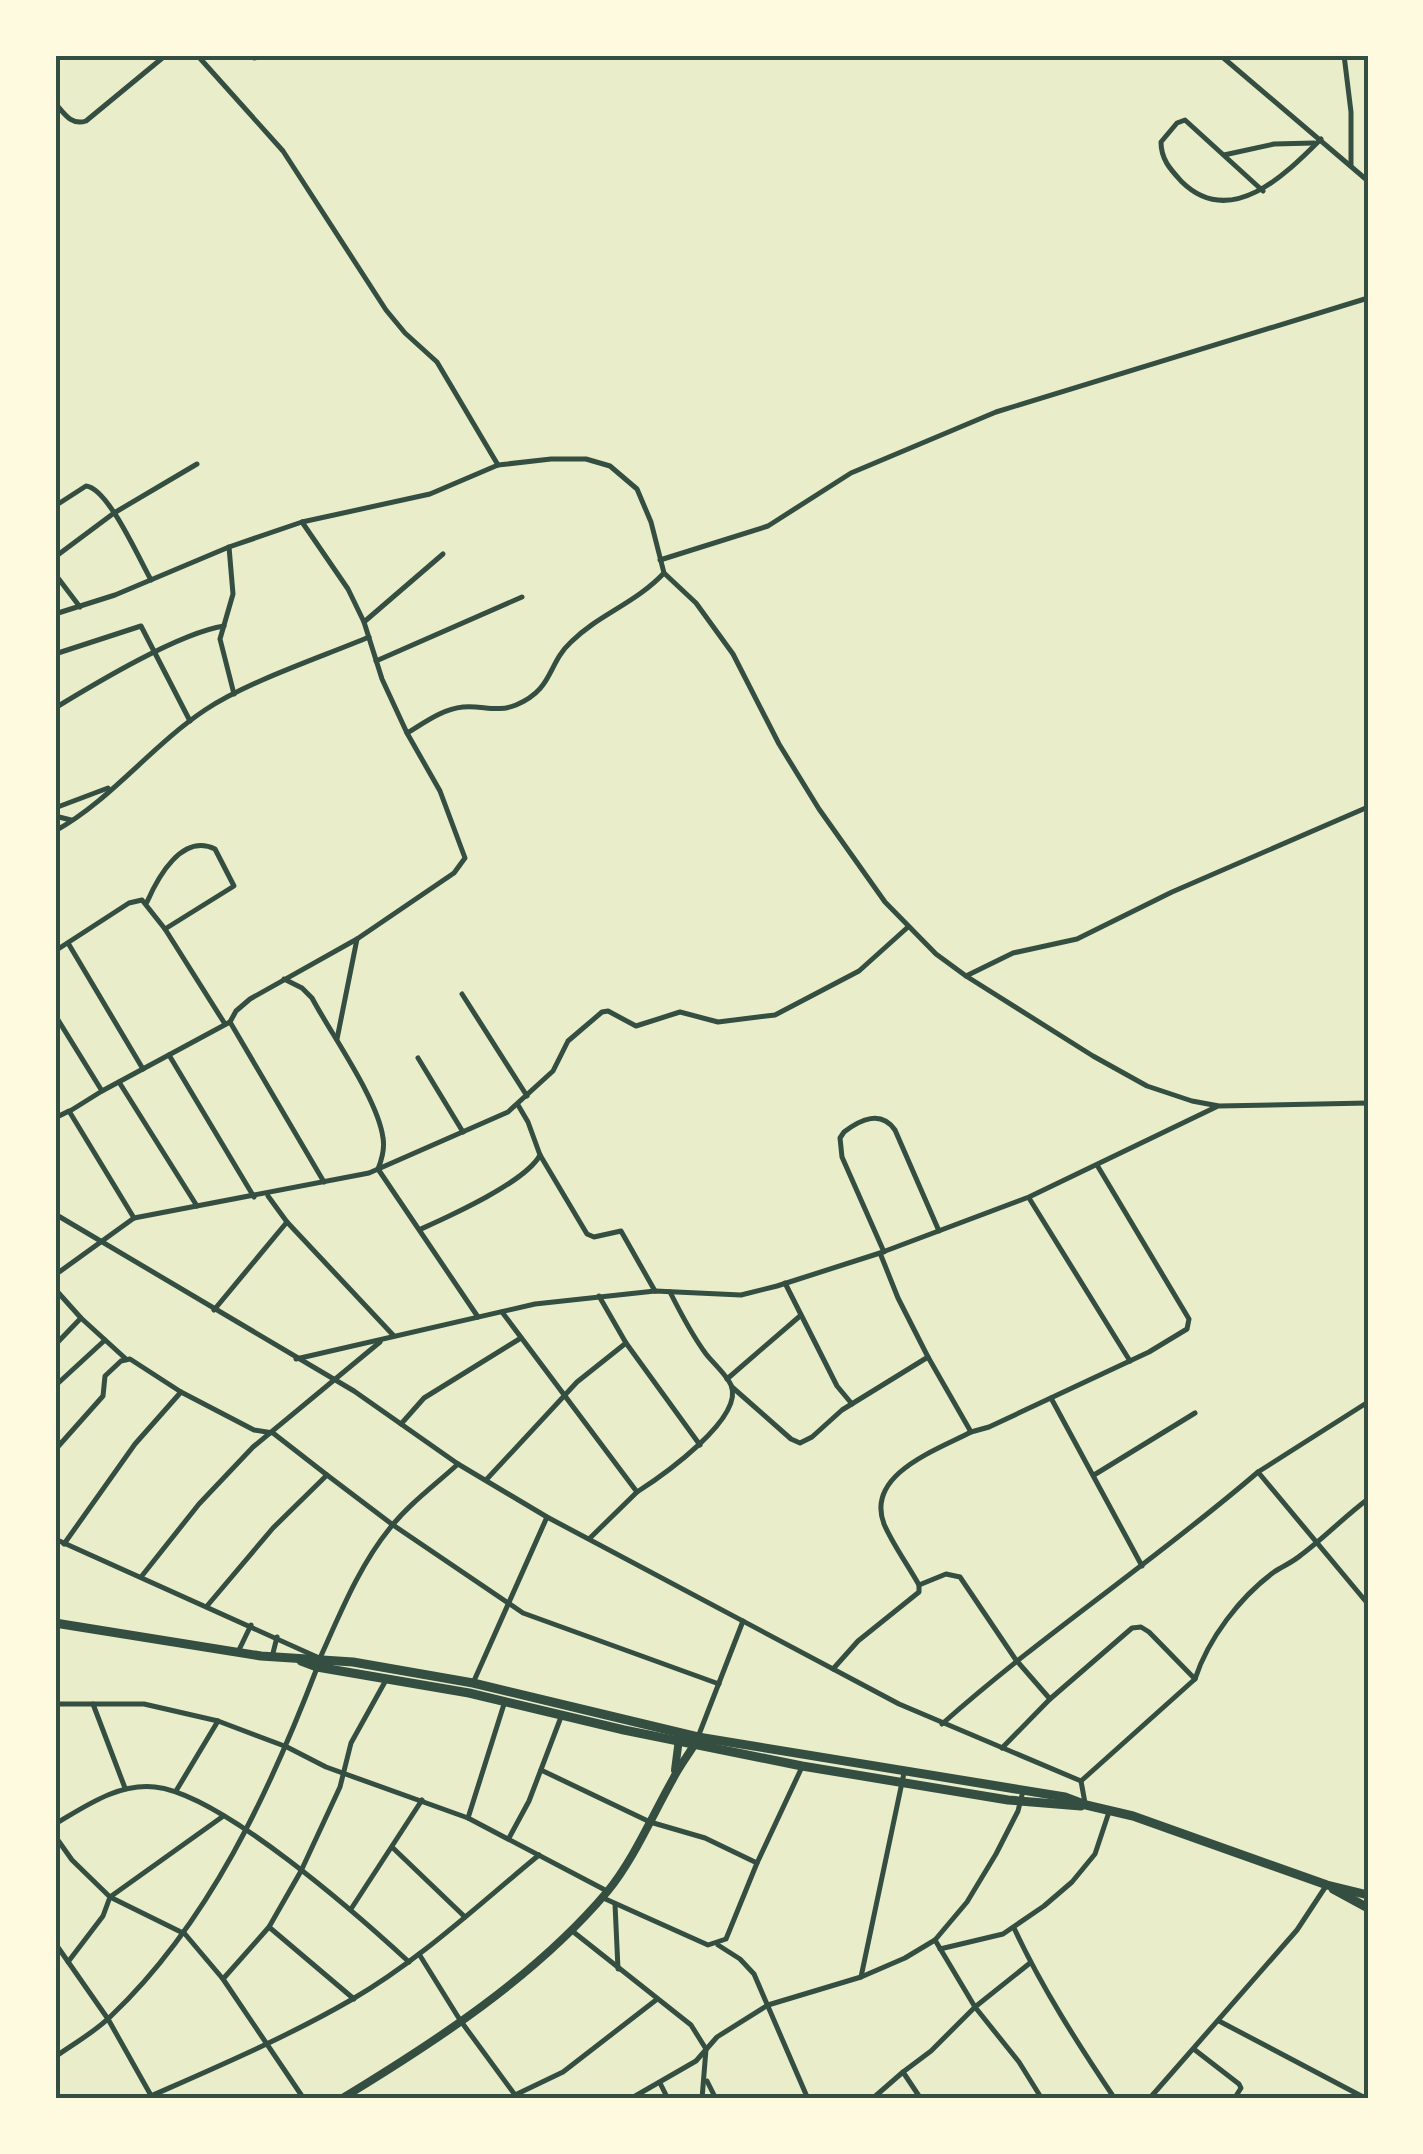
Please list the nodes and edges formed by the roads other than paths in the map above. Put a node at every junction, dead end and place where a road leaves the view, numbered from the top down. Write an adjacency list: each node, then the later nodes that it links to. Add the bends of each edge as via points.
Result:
1 (166, 55): 7 (street, via 86,121 70,120)
2 (197, 55): 15 (street, via 283,151 386,310 437,362)
3 (246, 55): 4 (street)
4 (268, 55)
5 (1220, 55): 8 (street)
6 (1344, 55): 10 (street)
7 (55, 103)
8 (1319, 141): 9 (street); 10 (street); 12 (street)
9 (1224, 155): 12 (street); 12 (street, via 1184,120 1160,142 1165,162 1198,194 1236,198)
10 (1350, 165): 11 (street)
11 (1368, 181)
12 (1263, 191)
13 (1368, 298): 22 (street, via 996,412 852,473 763,528)
14 (197, 464): 17 (street)
15 (498, 465): 18 (street, via 430,494); 22 (street, via 552,459 610,466 642,497)
16 (55, 506): 17 (street, via 92,485)
17 (114, 513): 21 (street); 25 (street)
18 (302, 522): 19 (street); 29 (street)
19 (229, 547): 25 (street); 30 (street, via 233,594)
20 (443, 554): 29 (street)
21 (55, 557)
22 (660, 560): 23 (street)
23 (664, 573): 38 (street, via 571,641 546,684 526,700 502,709 447,710); 45 (street, via 724,640 819,809)
24 (55, 574): 27 (street)
25 (150, 580): 27 (street)
26 (522, 597): 34 (street)
27 (80, 607): 28 (street)
28 (55, 614)
29 (364, 622): 31 (street)
30 (224, 626): 33 (street); 35 (street, via 220,644)
31 (369, 637): 34 (street); 35 (street)
32 (55, 654): 33 (street, via 136,626)
33 (156, 654): 36 (street); 37 (street)
34 (376, 661): 38 (street)
35 (234, 694): 37 (street)
36 (55, 708)
37 (190, 721): 39 (street)
38 (407, 733): 47 (street, via 466,858 454,874)
39 (110, 787): 41 (street); 42 (street)
40 (1368, 807): 50 (street, via 1077,939 1013,953)
41 (55, 812): 42 (street)
42 (72, 820): 43 (street)
43 (55, 832)
44 (146, 903): 46 (street); 46 (street, via 169,862 200,846 215,849 234,886); 48 (street, via 129,903)
45 (908, 927): 50 (street); 61 (street, via 849,977 763,1018 718,1022 680,1012 636,1026 602,1012 568,1042 554,1071)
46 (165, 929): 54 (street)
47 (357, 939): 51 (street); 55 (street)
48 (68, 943): 49 (street); 58 (street)
49 (55, 951)
50 (966, 976): 64 (street, via 1148,1086)
51 (284, 979): 54 (street, via 241,1006); 55 (street, via 309,994)
52 (462, 994): 61 (street)
53 (55, 1015): 60 (street)
54 (228, 1023): 56 (street); 71 (street)
55 (336, 1042): 70 (street, via 382,1132)
56 (170, 1055): 58 (street); 73 (street)
57 (418, 1058): 67 (street)
58 (143, 1069): 59 (street)
59 (119, 1082): 60 (street); 75 (street)
60 (102, 1091): 65 (street)
61 (527, 1096): 63 (street)
62 (1368, 1103): 64 (street)
63 (518, 1105): 67 (street); 68 (street)
64 (1219, 1106): 69 (street)
65 (69, 1111): 66 (street); 77 (street)
66 (55, 1118)
67 (463, 1132): 70 (street)
68 (540, 1155): 79 (street, via 526,1173); 86 (street, via 587,1234 622,1231)
69 (1097, 1165): 74 (street); 103 (street, via 1190,1324)
70 (378, 1169): 71 (street); 79 (street)
71 (325, 1184): 72 (street)
72 (267, 1195): 73 (street); 78 (street)
73 (254, 1197): 75 (street)
74 (1029, 1197): 80 (street); 103 (street)
75 (198, 1207): 77 (street)
76 (55, 1214): 81 (street)
77 (134, 1218): 81 (street)
78 (287, 1222): 89 (street); 94 (street)
79 (420, 1229): 92 (street)
80 (939, 1230): 82 (street); 82 (street, via 895,1130 887,1119 864,1120 844,1132 840,1146)
81 (100, 1241): 83 (street); 89 (street)
82 (882, 1253): 84 (street); 100 (street)
83 (55, 1275)
84 (784, 1283): 87 (street, via 742,1294); 91 (street)
85 (55, 1290): 93 (street)
86 (655, 1291): 87 (street); 88 (street)
87 (670, 1292): 105 (street)
88 (599, 1296): 90 (street); 98 (street)
89 (214, 1310): 102 (street)
90 (502, 1312): 92 (street); 95 (street)
91 (800, 1316): 105 (street); 112 (street)
92 (478, 1317): 94 (street)
93 (81, 1318): 97 (street); 99 (street)
94 (394, 1337): 96 (street)
95 (522, 1338): 109 (street); 114 (street, via 424,1398)
96 (384, 1339): 102 (street); 104 (street)
97 (105, 1340): 101 (street); 106 (street)
98 (626, 1344): 109 (street); 117 (street)
99 (55, 1345)
100 (928, 1358): 112 (street); 115 (street)
101 (126, 1359): 108 (street); 118 (street, via 105,1376 102,1396)
102 (296, 1359): 104 (street)
103 (1130, 1361): 110 (street)
104 (333, 1379): 114 (street); 116 (street)
105 (727, 1379): 107 (street)
106 (55, 1386)
107 (732, 1387): 112 (street, via 800,1443); 117 (street, via 732,1407)
108 (181, 1392): 116 (street); 131 (street)
109 (565, 1396): 123 (street); 124 (street)
110 (1051, 1398): 115 (street); 122 (street)
111 (1368, 1402): 120 (street)
112 (852, 1404)
113 (1195, 1413): 122 (street)
114 (402, 1424): 119 (street)
115 (971, 1432): 134 (street, via 893,1476 882,1494 884,1522)
116 (273, 1433): 121 (street); 133 (street, via 200,1504)
117 (700, 1445): 124 (street)
118 (55, 1450)
119 (458, 1464): 123 (street); 127 (street)
120 (1258, 1472): 130 (street); 132 (street)
121 (327, 1475): 127 (street); 137 (street)
122 (1094, 1475): 132 (street)
123 (486, 1480): 126 (street)
124 (638, 1492): 128 (street)
125 (1368, 1499): 130 (street)
126 (547, 1517): 128 (street); 135 (street)
127 (392, 1524): 135 (street); 145 (street)
128 (590, 1538): 138 (street)
129 (55, 1539): 131 (street)
130 (1317, 1541): 136 (street); 148 (street, via 1236,1610)
131 (64, 1544): 133 (street)
132 (1142, 1566): 144 (street)
133 (141, 1577): 137 (street)
134 (919, 1585): 144 (street, via 946,1574 960,1577); 146 (street, via 913,1600)
135 (506, 1602): 149 (street); 150 (street)
136 (1368, 1604)
137 (208, 1606): 140 (street)
138 (744, 1620): 146 (street); 149 (street)
139 (55, 1622): 142 (main road)
140 (250, 1625): 141 (street); 142 (street)
141 (277, 1638): 143 (street); 145 (street)
142 (238, 1652): 143 (main road)
143 (272, 1657): 145 (main road)
144 (1016, 1660): 151 (street); 157 (street)
145 (318, 1663): 147 (main road); 150 (main road); 160 (street)
146 (833, 1668): 157 (street)
147 (387, 1677): 150 (main road); 164 (street, via 351,1742)
148 (1194, 1679): 151 (street, via 1149,1632 1132,1628); 168 (street)
149 (719, 1684): 159 (street)
150 (471, 1688): 152 (main road); 158 (main road)
151 (1050, 1699): 161 (street)
152 (505, 1701): 155 (main road); 178 (street)
153 (55, 1704): 154 (street)
154 (93, 1704): 156 (street, via 144,1704); 170 (street)
155 (561, 1716): 158 (main road); 163 (street)
156 (218, 1722): 160 (street); 172 (street)
157 (942, 1724): 161 (street)
158 (680, 1737): 159 (main road); 166 (street)
159 (696, 1741): 162 (main road); 165 (main road); 166 (street)
160 (286, 1747): 164 (street); 181 (street)
161 (1002, 1748): 168 (street)
162 (802, 1766): 169 (main road); 186 (street)
163 (541, 1770): 179 (street); 183 (street)
164 (344, 1772): 174 (street); 187 (street)
165 (904, 1772): 167 (main road); 169 (street)
166 (675, 1775): 179 (street)
167 (948, 1778): 171 (street); 173 (main road)
168 (1081, 1781): 175 (street)
169 (900, 1784): 171 (main road); 209 (street)
170 (126, 1788): 172 (street); 180 (street)
171 (946, 1790): 173 (main road)
172 (176, 1792): 177 (street)
173 (1022, 1796): 175 (main road, via 1064,1807); 200 (street, via 968,1902)
174 (422, 1800): 178 (street); 184 (street)
175 (1086, 1805): 176 (main road)
176 (1110, 1810): 188 (main road); 197 (street, via 1094,1854 1072,1882)
177 (222, 1817): 181 (street); 191 (street)
178 (468, 1818): 183 (street)
179 (650, 1822): 186 (street); 189 (street)
180 (55, 1824)
181 (245, 1829): 187 (street); 199 (street)
182 (55, 1836): 191 (street)
183 (509, 1838): 185 (street)
184 (393, 1848): 194 (street); 195 (street)
185 (538, 1855): 189 (street); 195 (street)
186 (757, 1863): 202 (street, via 726,1939)
187 (301, 1872): 194 (street); 196 (street)
188 (1327, 1885): 190 (main road); 193 (main road); 217 (street)
189 (604, 1894): 192 (street); 198 (street)
190 (1368, 1896)
191 (110, 1897): 199 (street); 205 (street)
192 (615, 1904): 202 (street, via 708,1946); 208 (street)
193 (1368, 1908)
194 (351, 1909): 206 (street)
195 (465, 1916): 204 (street)
196 (269, 1928): 210 (street); 211 (street)
197 (1014, 1928): 203 (street); 207 (street)
198 (571, 1930): 208 (street); 216 (street)
199 (185, 1934): 210 (street); 215 (street)
200 (935, 1940): 203 (street); 209 (street)
201 (55, 1942): 205 (street)
202 (718, 1944): 213 (street, via 748,1966)
203 (940, 1949): 214 (street)
204 (419, 1954): 206 (street); 216 (street)
205 (68, 1962): 215 (street)
206 (409, 1962): 211 (street)
207 (1030, 1962): 214 (street); 237 (street)
208 (618, 1969): 212 (street)
209 (861, 1977): 213 (street)
210 (223, 1979): 218 (street)
211 (354, 1998): 218 (street)
212 (656, 2000): 219 (street, via 691,2025); 226 (street, via 563,2072)
213 (768, 2005): 219 (street); 233 (street)
214 (975, 2006): 222 (street); 236 (street)
215 (108, 2019): 221 (street); 225 (street)
216 (460, 2020): 226 (street); 228 (street)
217 (1219, 2021): 220 (street); 240 (street)
218 (269, 2044): 225 (street); 227 (street)
219 (706, 2049): 223 (street); 224 (street)
220 (1194, 2050): 238 (street); 239 (street, via 1239,2084)
221 (55, 2057)
222 (903, 2072): 234 (street); 235 (street)
223 (706, 2078): 231 (street); 232 (street)
224 (660, 2083): 229 (street); 230 (street)
225 (152, 2097)
226 (516, 2097)
227 (304, 2099)
228 (340, 2099)
229 (630, 2099)
230 (668, 2099)
231 (702, 2099)
232 (716, 2099)
233 (808, 2099)
234 (872, 2099)
235 (921, 2099)
236 (1042, 2099)
237 (1115, 2099)
238 (1149, 2099)
239 (1234, 2099)
240 (1367, 2099)

